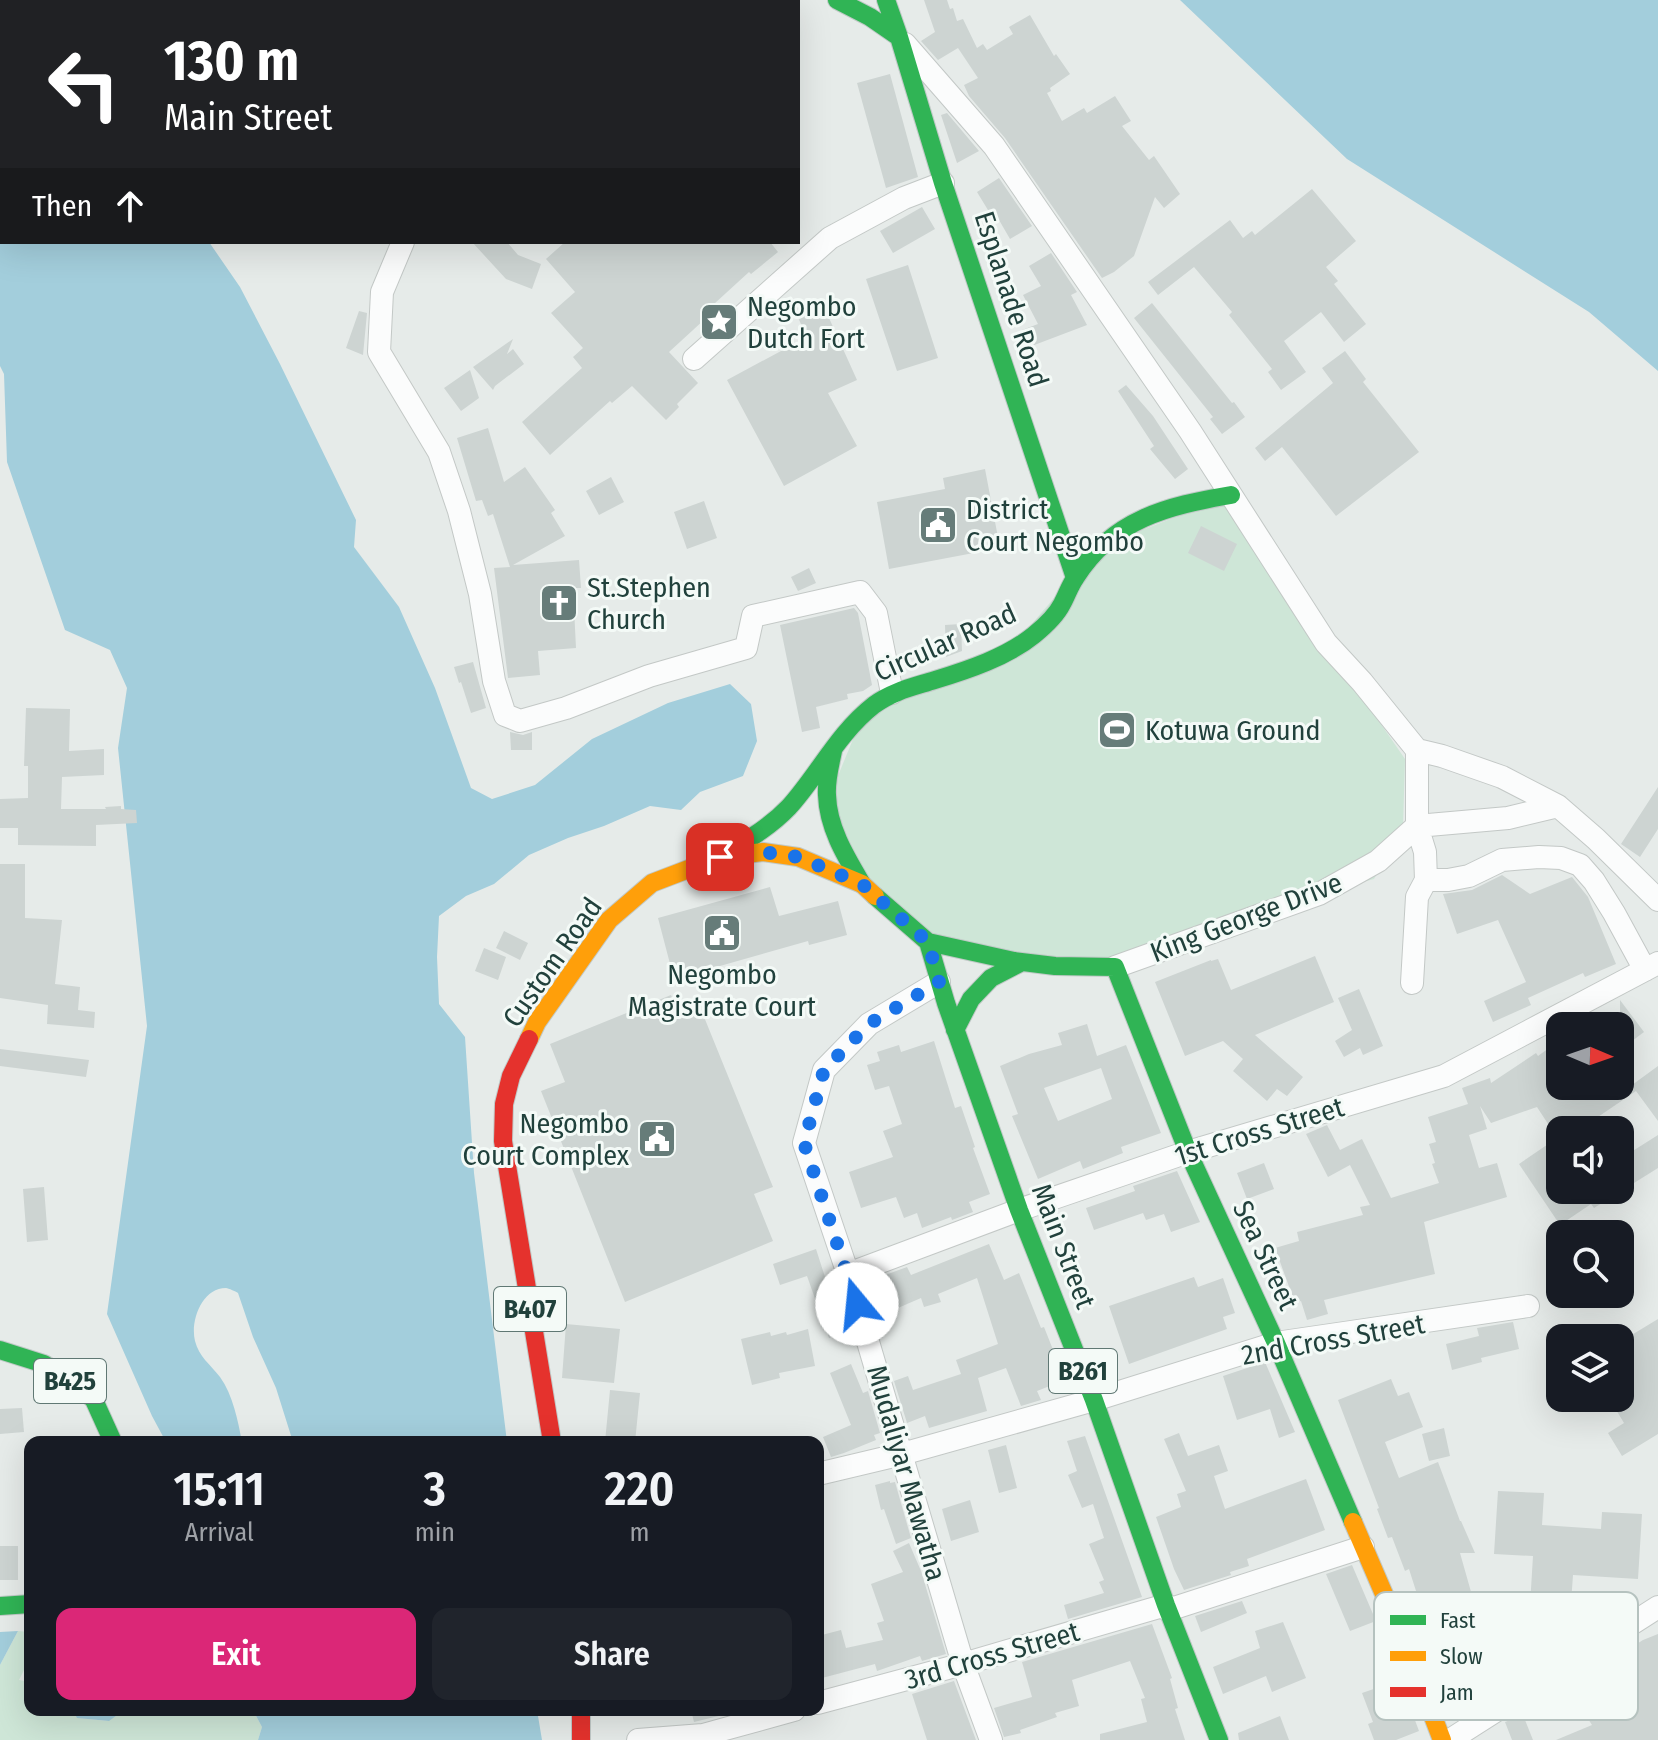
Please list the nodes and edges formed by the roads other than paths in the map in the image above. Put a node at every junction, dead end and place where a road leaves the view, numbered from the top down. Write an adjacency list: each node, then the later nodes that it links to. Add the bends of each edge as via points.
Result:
1 (837, 0): 3 (street)
2 (886, 0): 3 (street, Esplanade Road)
3 (899, 37): 4 (street, Esplanade Road); 7 (street, via 994,146)
4 (943, 183): 6 (street, via 830,238); 8 (street, Esplanade Road)
5 (402, 244): 9 (street, via 382,292 379,352 439,452 480,594 505,715 520,721 746,648 753,616 860,592 876,613)
6 (694, 359)
7 (1231, 495): 8 (street, Circular Road, via 1149,514 1097,548); 11 (street, via 1326,643)
8 (1075, 578): 9 (street, Circular Road, via 1057,613 1030,638 938,679)
9 (892, 693): 10 (street, Circular Road)
10 (834, 745): 14 (street, Circular Road, via 774,822); 16 (street, via 827,786 831,818 843,853)
11 (1417, 750): 12 (street, via 1502,777); 13 (street)
12 (1558, 806): 13 (street, via 1508,818); 17 (street)
13 (1417, 826): 15 (street); 21 (street, King George Drive, via 1378,861 1319,894)
14 (720, 857): 16 (street, Custom Road / B407, via 763,852 798,857); 33 (street, Custom Road / B407, via 652,883 609,920 537,1022 511,1076 503,1141)
15 (1426, 880): 20 (street, via 1469,876 1502,860 1561,858 1580,865); 23 (street, via 1417,897)
16 (862, 884): 18 (street)
17 (1658, 900)
18 (928, 942): 19 (street); 22 (street, Main Street / B261)
19 (1022, 962): 21 (street); 24 (street, via 991,978 971,999)
20 (1652, 966): 25 (street, 1st Cross Street, via 1444,1076)
21 (1115, 967): 25 (street, Sea Street)
22 (939, 982): 24 (street, Main Street / B261); 27 (street, Mudaliyar Mawatha, via 869,1024 824,1070 804,1143)
23 (1412, 983)
24 (955, 1030): 26 (street, Main Street / B261)
25 (1188, 1152): 26 (street, 1st Cross Street); 29 (street, Sea Street)
26 (1019, 1210): 27 (street, 1st Cross Street); 31 (street, Main Street / B261)
27 (848, 1274): 34 (street, Mudaliyar Mawatha)
28 (1528, 1306): 29 (street, 2nd Cross Street)
29 (1276, 1343): 31 (street, 2nd Cross Street); 36 (street, Sea Street)
30 (0, 1350): 32 (street, B425, via 44,1364 80,1387 94,1400)
31 (1094, 1400): 34 (street, 2nd Cross Street); 40 (street, Main Street / B261)
32 (110, 1436)
33 (551, 1436)
34 (902, 1454): 35 (street, 2nd Cross Street); 43 (street, Mudaliyar Mawatha)
35 (824, 1473)
36 (1363, 1547): 37 (street, Sea Street); 40 (street, 3rd Cross Street)
37 (1383, 1592)
38 (24, 1604): 39 (street)
39 (0, 1606)
40 (1167, 1607): 43 (street, 3rd Cross Street); 52 (street, Main Street / B261)
41 (1658, 1607): 42 (street)
42 (1638, 1620)
43 (963, 1664): 44 (street, 3rd Cross Street); 51 (street, Mudaliyar Mawatha)
44 (824, 1701)
45 (581, 1716): 49 (street)
46 (772, 1716): 50 (street, via 703,1735)
47 (1434, 1720): 53 (street, Sea Street)
48 (1481, 1720): 54 (street)
49 (581, 1740)
50 (638, 1740)
51 (991, 1740)
52 (1219, 1740)
53 (1442, 1740)
54 (1450, 1740)

